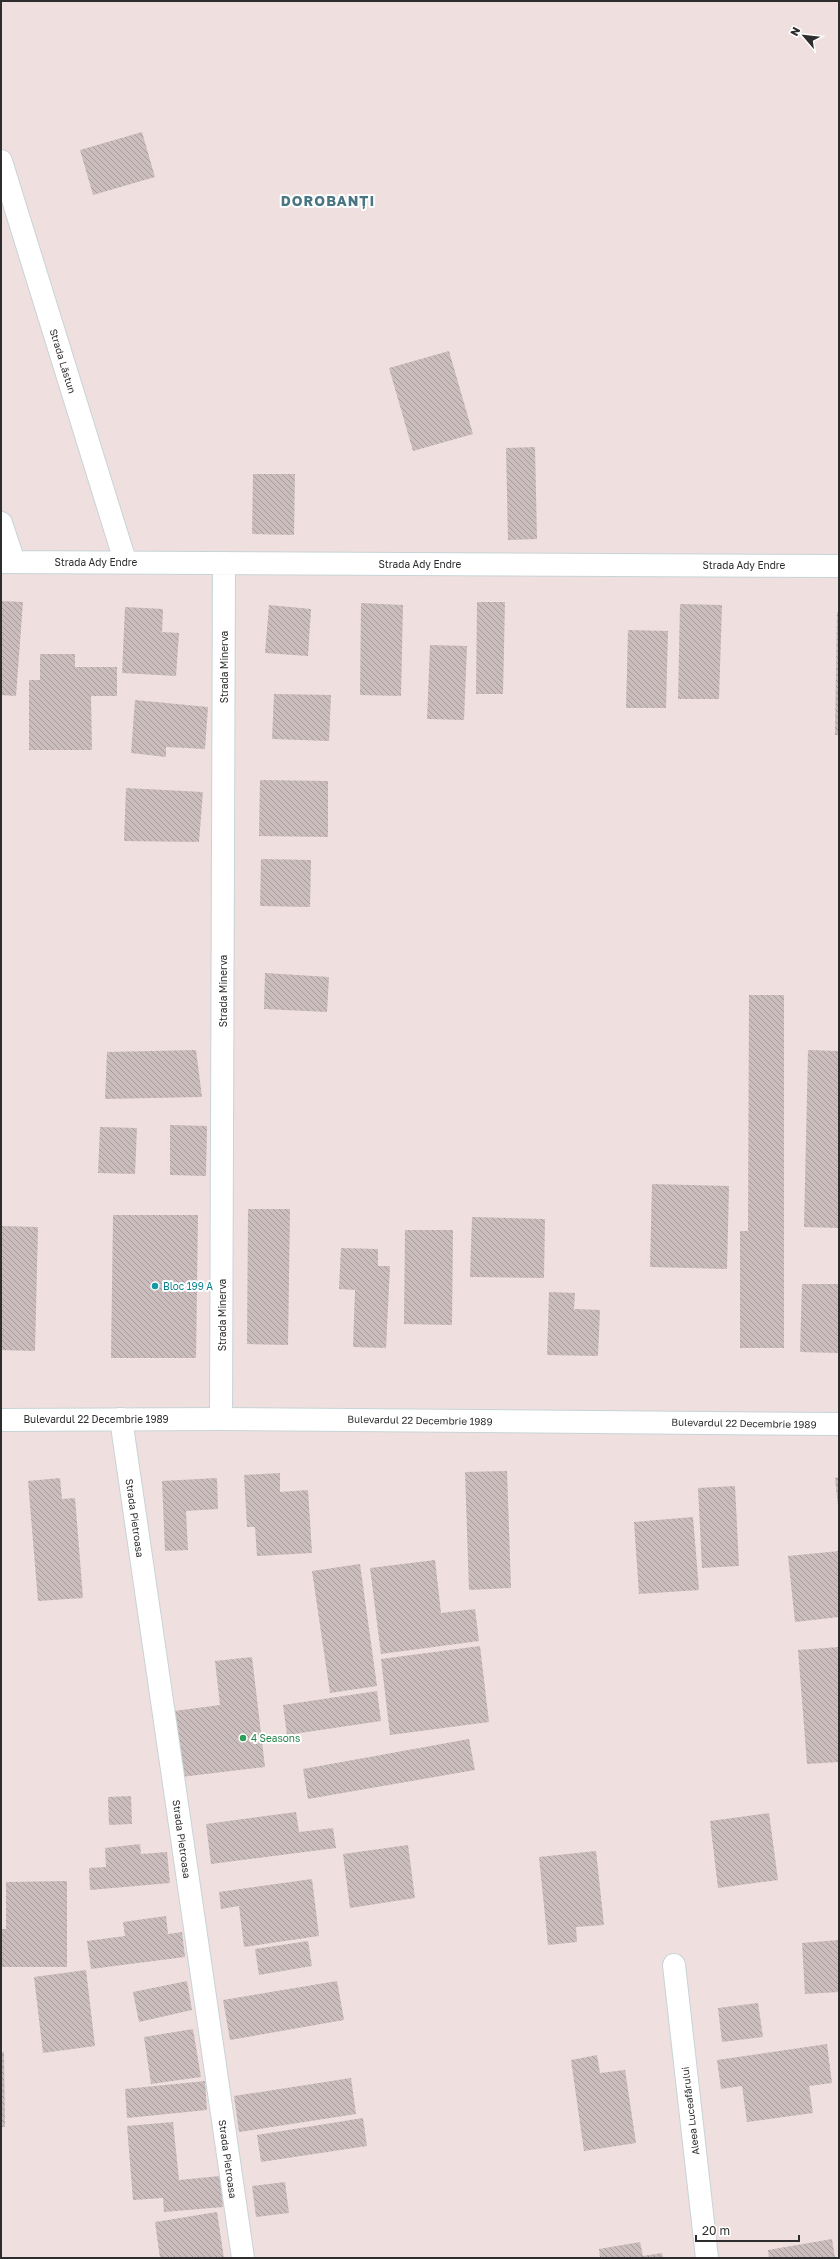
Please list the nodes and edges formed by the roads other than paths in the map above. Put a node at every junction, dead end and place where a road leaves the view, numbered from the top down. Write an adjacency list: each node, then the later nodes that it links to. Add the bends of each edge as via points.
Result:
1 (1, 161): 3 (street, Strada Lăstun)
2 (1, 523): 4 (street)
3 (126, 561): 4 (street, Strada Ady Endre); 5 (street, Strada Ady Endre)
4 (8, 562)
5 (224, 563): 6 (street, Strada Ady Endre); 7 (street, Strada Minerva)
6 (839, 566)
7 (221, 1418): 8 (street, Bulevardul 22 Decembrie 1989); 10 (street, Bulevardul 22 Decembrie 1989)
8 (121, 1419): 9 (street, Bulevardul 22 Decembrie 1989); 12 (street, Strada Pietroasa)
9 (1, 1420)
10 (839, 1424)
11 (674, 1964): 13 (street, Aleea Luceafărului)
12 (243, 2258)
13 (708, 2258)

